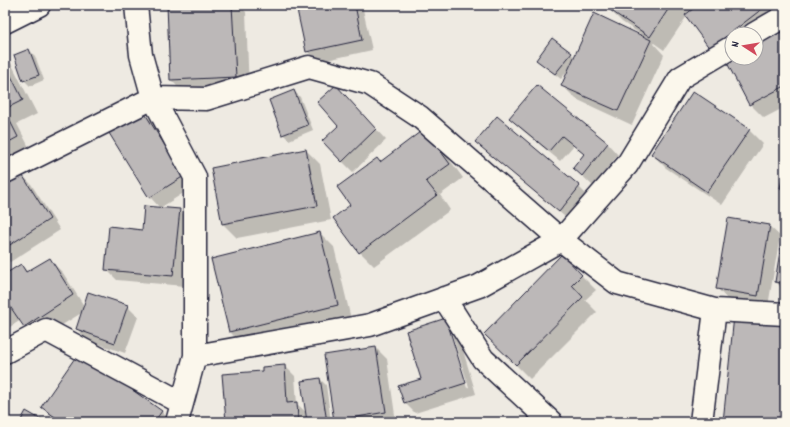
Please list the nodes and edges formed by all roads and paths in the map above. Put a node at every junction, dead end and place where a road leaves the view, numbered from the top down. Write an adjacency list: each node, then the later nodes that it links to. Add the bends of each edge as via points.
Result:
1 (39, 5): 4 (street)
2 (136, 5): 7 (street, via 141,54)
3 (785, 16): 5 (street)
4 (5, 22)
5 (764, 28)
6 (724, 52): 9 (street, via 680,78 628,165)
7 (153, 98): 8 (street); 9 (street, via 206,99 309,67 370,84 420,117); 14 (street, via 195,177)
8 (5, 172)
9 (561, 240): 10 (street, via 479,286); 11 (street, via 617,283)
10 (444, 298): 14 (street, via 370,325); 16 (street, via 483,359)
11 (715, 310): 12 (street); 17 (street)
12 (785, 314)
13 (5, 352): 15 (street, via 46,330)
14 (195, 356): 15 (street)
15 (180, 412)
16 (551, 422)
17 (701, 422)

